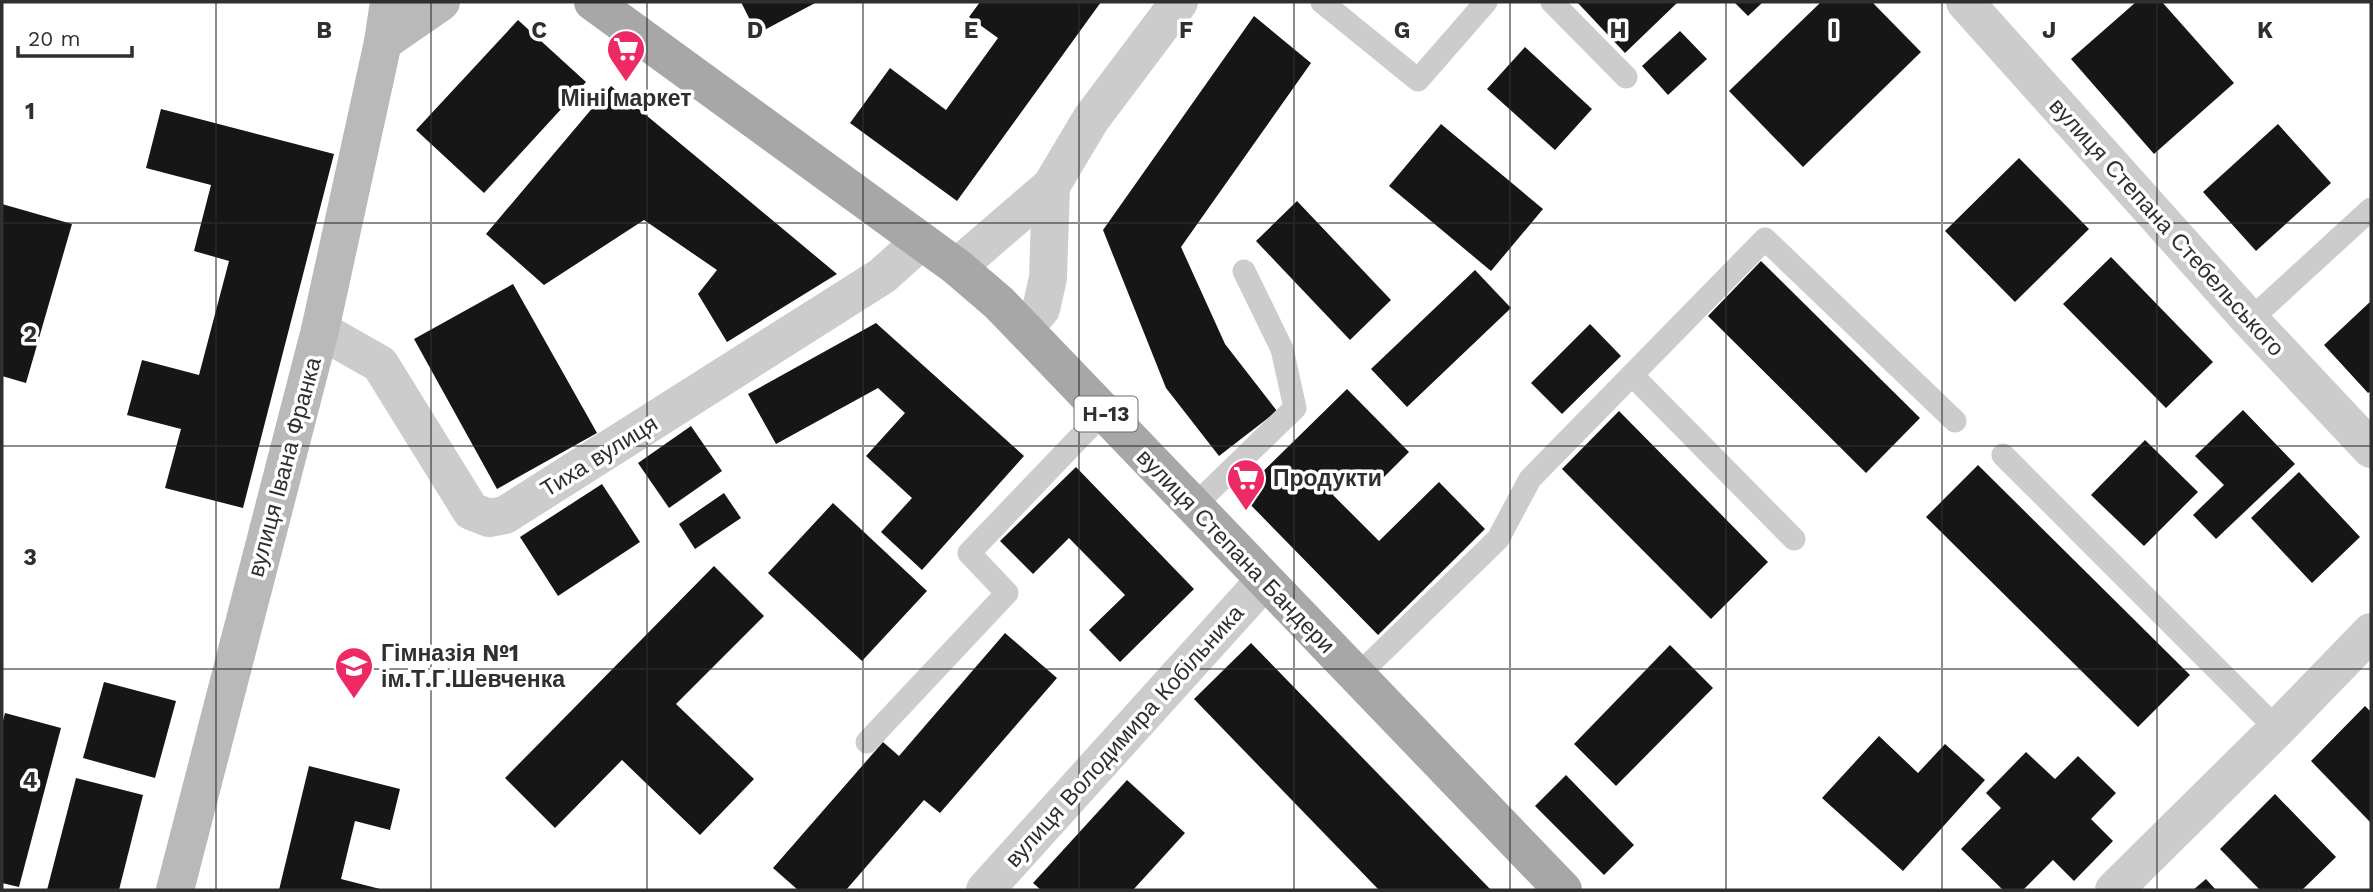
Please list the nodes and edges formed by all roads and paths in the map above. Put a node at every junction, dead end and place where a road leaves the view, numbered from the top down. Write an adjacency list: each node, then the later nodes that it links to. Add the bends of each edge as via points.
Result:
1 (388, 2): 9 (main road, вулиця Івана Франка)
2 (441, 2): 9 (main road)
3 (593, 2): 13 (main road, вулиця Степана Бандери / Н-13)
4 (1180, 2): 11 (street, via 1091,119)
5 (1322, 2): 6 (lane, via 1418,80)
6 (1486, 2)
7 (1552, 2): 10 (lane)
8 (1965, 2): 16 (street, вулиця Степана Стебельського)
9 (383, 42): 18 (main road, вулиця Івана Франка)
10 (1626, 77)
11 (1051, 186): 14 (street); 17 (street, via 1048,278 1041,309)
12 (2371, 209): 16 (lane)
13 (921, 240): 14 (main road, вулиця Степана Бандери / Н-13); 18 (street, Тиха вулиця, via 882,276 505,515 489,518 471,511 380,364)
14 (957, 267): 17 (main road, вулиця Степана Бандери / Н-13)
15 (1244, 271): 24 (lane, via 1282,349 1295,408)
16 (2250, 320): 22 (street, вулиця Степана Стебельського)
17 (1024, 329): 20 (main road, вулиця Степана Бандери / Н-13)
18 (320, 330): 31 (main road, вулиця Івана Франка)
19 (1632, 375): 21 (lane, via 1765,239); 25 (lane); 28 (lane, via 1530,479 1498,539)
20 (1104, 412): 24 (main road, вулиця Степана Бандери / Н-13); 30 (lane, via 969,553 1007,593)
21 (1955, 421)
22 (2371, 449)
23 (2003, 455): 29 (lane)
24 (1193, 507): 26 (main road, вулиця Степана Бандери / Н-13)
25 (1794, 539)
26 (1264, 582): 28 (main road, вулиця Степана Бандери / Н-13); 32 (street, вулиця Володимира Кобільника)
27 (2371, 632): 29 (street)
28 (1356, 677): 33 (main road, вулиця Степана Бандери / Н-13)
29 (2277, 729): 34 (street)
30 (867, 743)
31 (175, 890)
32 (985, 890)
33 (1563, 890)
34 (2114, 890)

